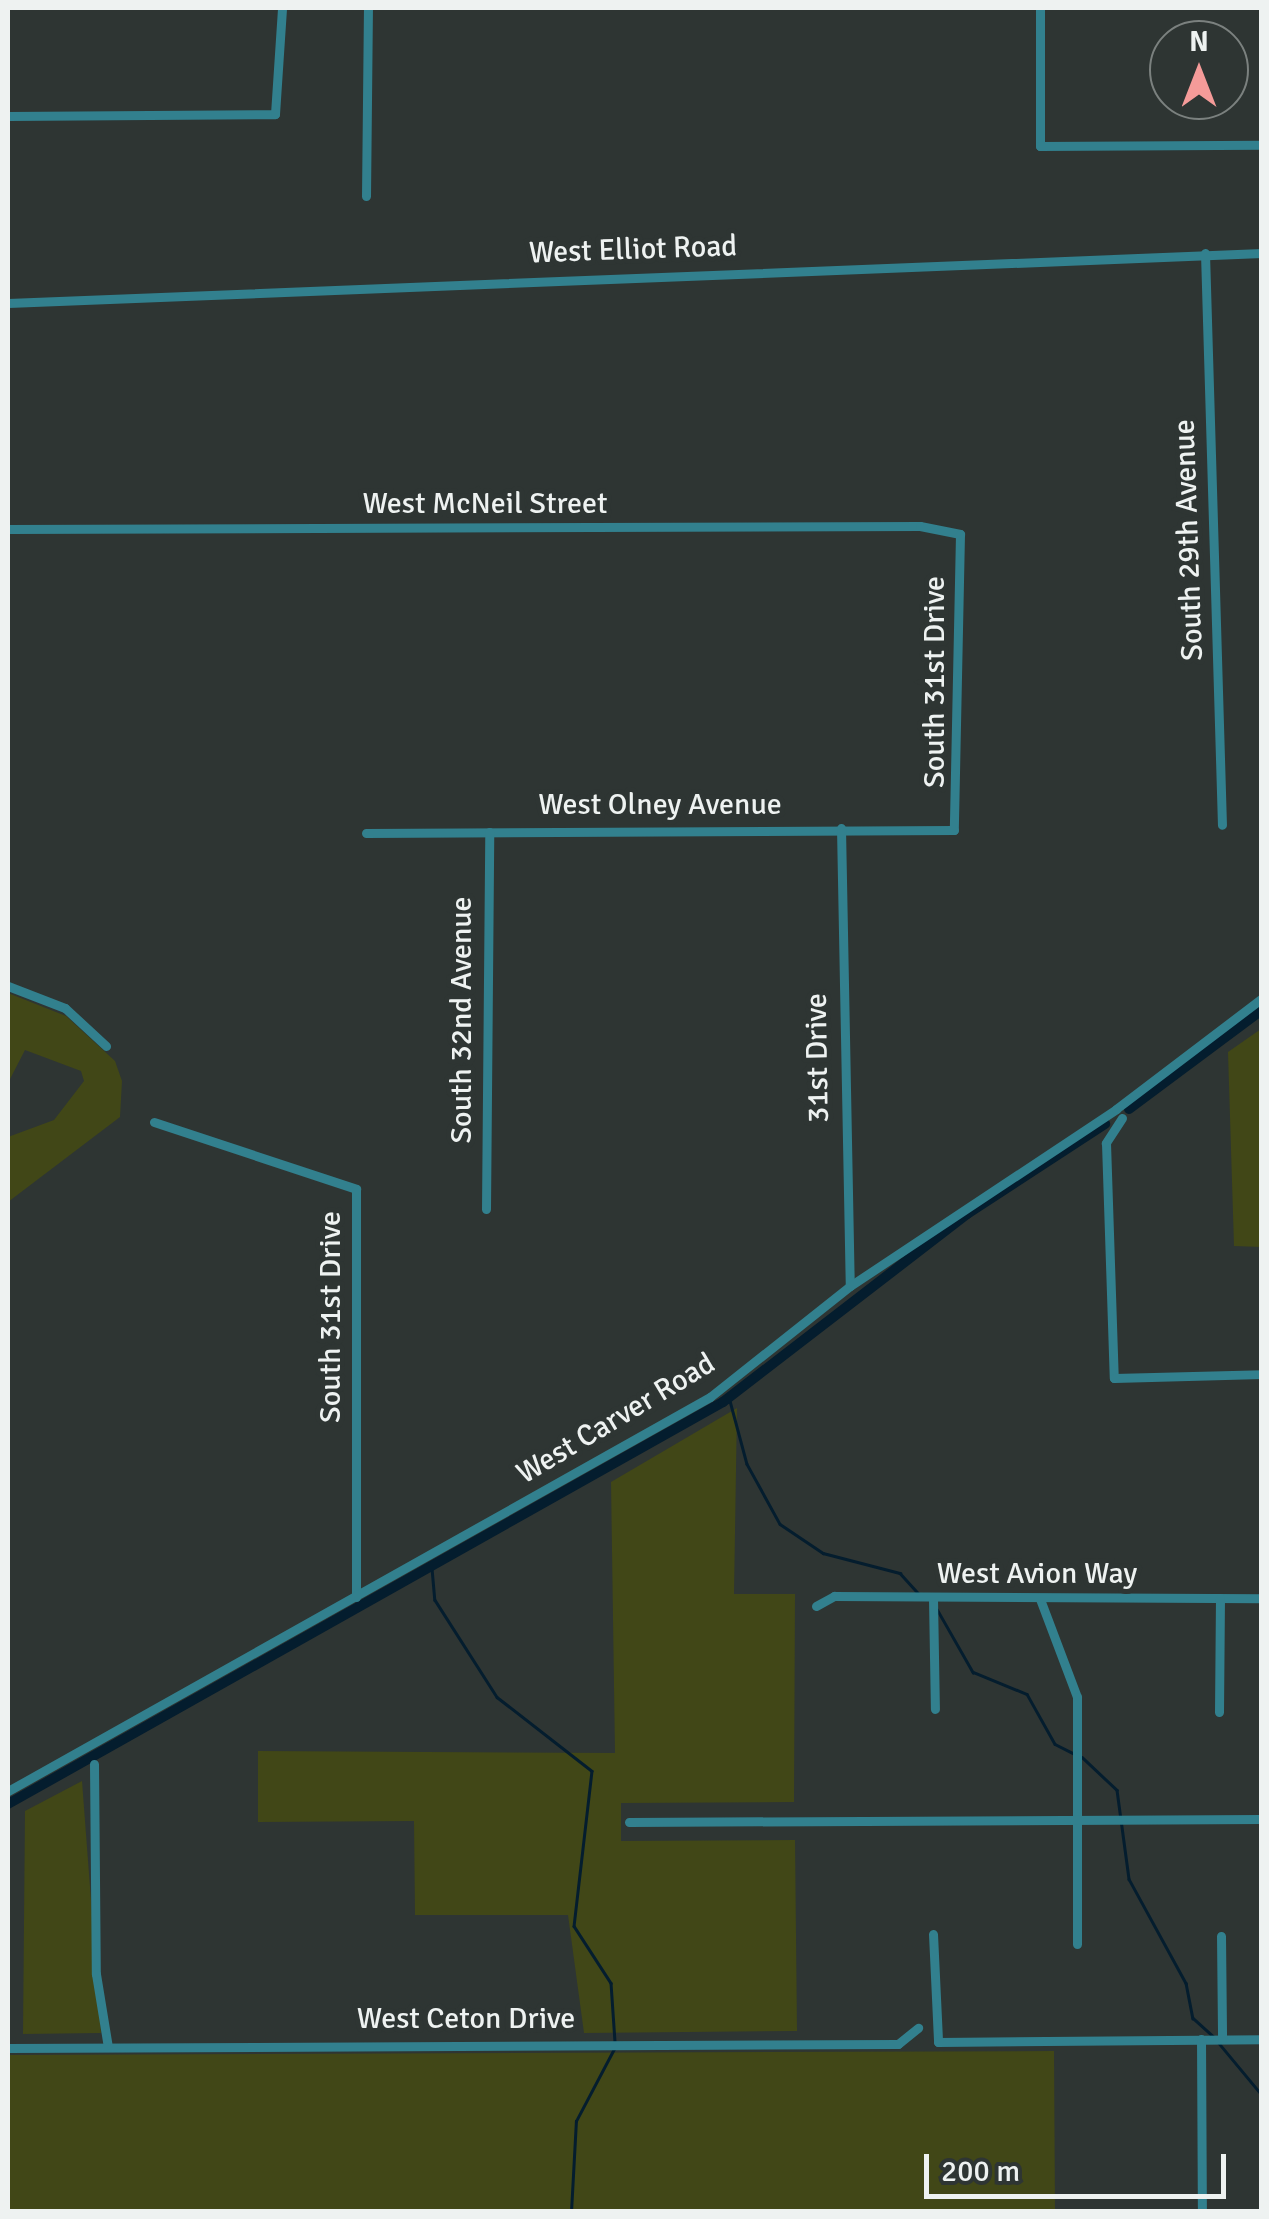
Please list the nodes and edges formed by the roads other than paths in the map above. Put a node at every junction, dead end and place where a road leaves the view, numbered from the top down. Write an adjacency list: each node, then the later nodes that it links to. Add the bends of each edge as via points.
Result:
1 (282, 8): 4 (street, via 279,111)
2 (368, 8): 6 (street)
3 (1040, 8): 5 (street, via 1040,146)
4 (8, 116)
5 (1262, 145)
6 (366, 196)
7 (1206, 253): 8 (street, West Elliot Road); 9 (street, West Elliot Road); 12 (street, South 29th Avenue)
8 (1262, 253)
9 (8, 303)
10 (8, 529): 11 (street, West McNeil Street, via 920,526)
11 (960, 534): 14 (street, South 31st Drive)
12 (1222, 824)
13 (841, 828): 14 (street, West Olney Avenue); 15 (street, West Olney Avenue); 23 (street, 31st Drive)
14 (954, 830)
15 (489, 832): 16 (street, West Olney Avenue); 22 (street, South 32nd Avenue)
16 (366, 833)
17 (8, 986): 19 (street, via 66,1008)
18 (1262, 998): 23 (street, West Carver Road, via 1116,1109)
19 (106, 1046)
20 (1122, 1118): 24 (street, via 1106,1143 1114,1378)
21 (154, 1122): 25 (street, South 31st Drive, via 356,1190)
22 (486, 1209)
23 (850, 1286): 25 (street, West Carver Road, via 710,1397)
24 (1262, 1374)
25 (356, 1597): 34 (street, West Carver Road)
26 (1220, 1598): 27 (street, West Avion Way); 29 (street, West Avion Way); 32 (street)
27 (1262, 1598)
28 (934, 1599): 29 (street, West Avion Way); 30 (street, West Avion Way, via 834,1596); 31 (street)
29 (1040, 1600): 36 (street, via 1077,1696)
30 (816, 1606)
31 (935, 1709)
32 (1219, 1712)
33 (94, 1764): 45 (street, via 96,1974)
34 (8, 1791)
35 (1262, 1819): 36 (street)
36 (1077, 1820): 37 (street); 40 (street)
37 (630, 1822)
38 (934, 1934): 43 (street, via 938,2042)
39 (1221, 1936): 42 (street)
40 (1076, 1944)
41 (918, 2028): 45 (street, West Ceton Drive, via 898,2044)
42 (1222, 2038): 43 (street); 44 (street)
43 (1202, 2039): 47 (street)
44 (1262, 2039)
45 (108, 2046): 46 (street, West Ceton Drive)
46 (8, 2048)
47 (1202, 2212)

